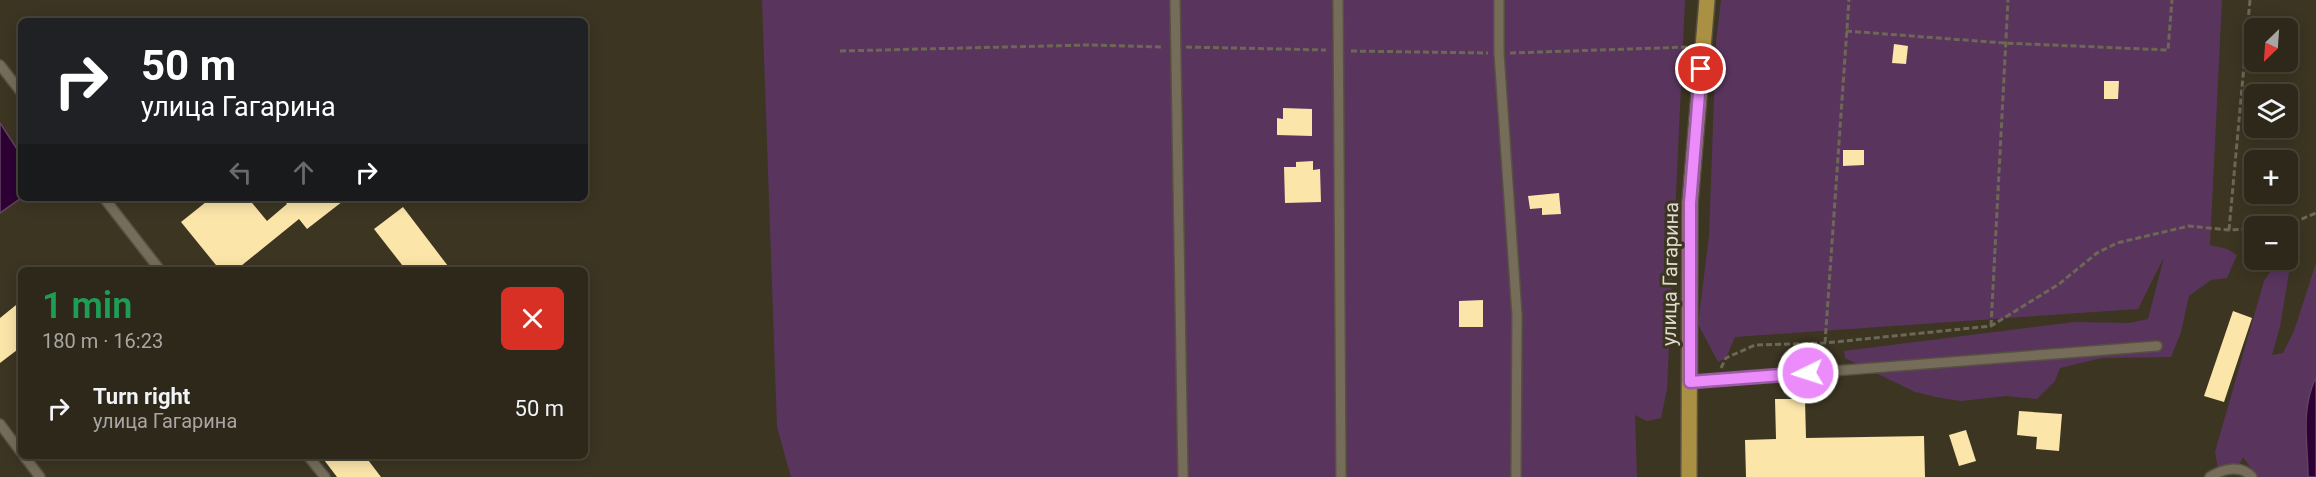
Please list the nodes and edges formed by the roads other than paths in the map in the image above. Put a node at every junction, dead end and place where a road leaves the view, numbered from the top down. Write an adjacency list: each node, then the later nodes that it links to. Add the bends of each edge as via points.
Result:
1 (1175, 0): 17 (lane)
2 (1338, 0): 18 (lane)
3 (1500, 0): 19 (lane, via 1499,53 1517,315)
4 (1707, 0): 10 (main road, улица Гагарина, via 1690,203)
5 (0, 66): 6 (lane)
6 (18, 88)
7 (106, 201): 8 (lane)
8 (158, 267)
9 (2157, 346): 10 (lane)
10 (1690, 382): 20 (main road, улица Гагарина)
11 (0, 424): 12 (lane)
12 (18, 448)
13 (26, 459): 15 (lane)
14 (310, 459): 16 (lane)
15 (40, 477)
16 (325, 477)
17 (1183, 477)
18 (1341, 477)
19 (1516, 477)
20 (1689, 477)
21 (2210, 477): 22 (lane, via 2231,469)
22 (2252, 477)

